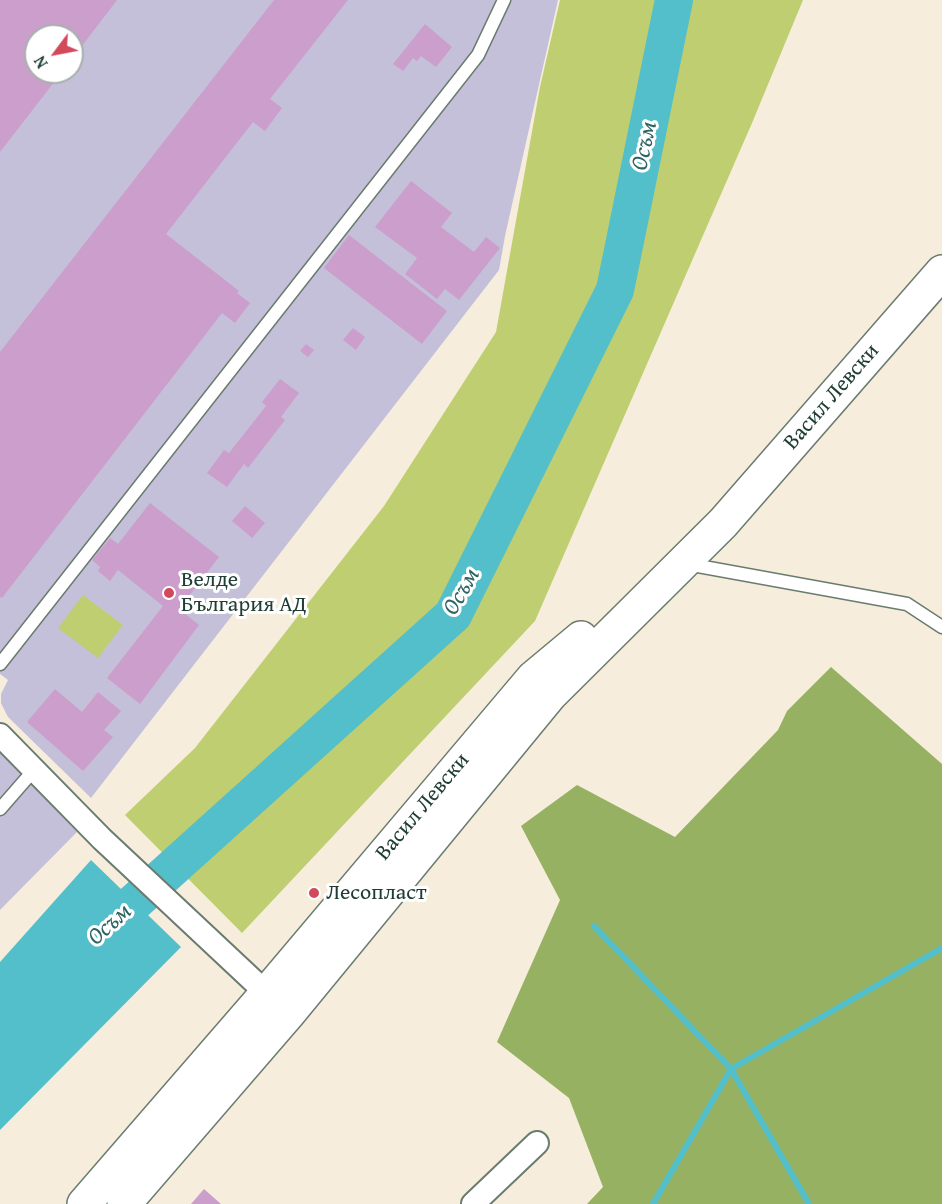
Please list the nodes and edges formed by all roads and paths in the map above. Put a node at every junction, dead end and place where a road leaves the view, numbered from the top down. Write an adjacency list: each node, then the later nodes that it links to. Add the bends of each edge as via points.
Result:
1 (504, 0): 6 (lane, via 477,55)
2 (942, 272): 3 (main road, Васил Левски)
3 (723, 523): 4 (main road, Васил Левски); 10 (main road, Васил Левски, via 533,678)
4 (682, 563): 5 (lane, via 907,604); 10 (main road, Васил Левски, via 550,696)
5 (942, 627)
6 (0, 664)
7 (0, 735): 8 (street)
8 (34, 770): 9 (lane); 10 (street)
9 (0, 809)
10 (277, 1004): 12 (main road, Васил Левски); 13 (main road, Васил Левски)
11 (537, 1143): 14 (street)
12 (84, 1204)
13 (124, 1204)
14 (473, 1204)

